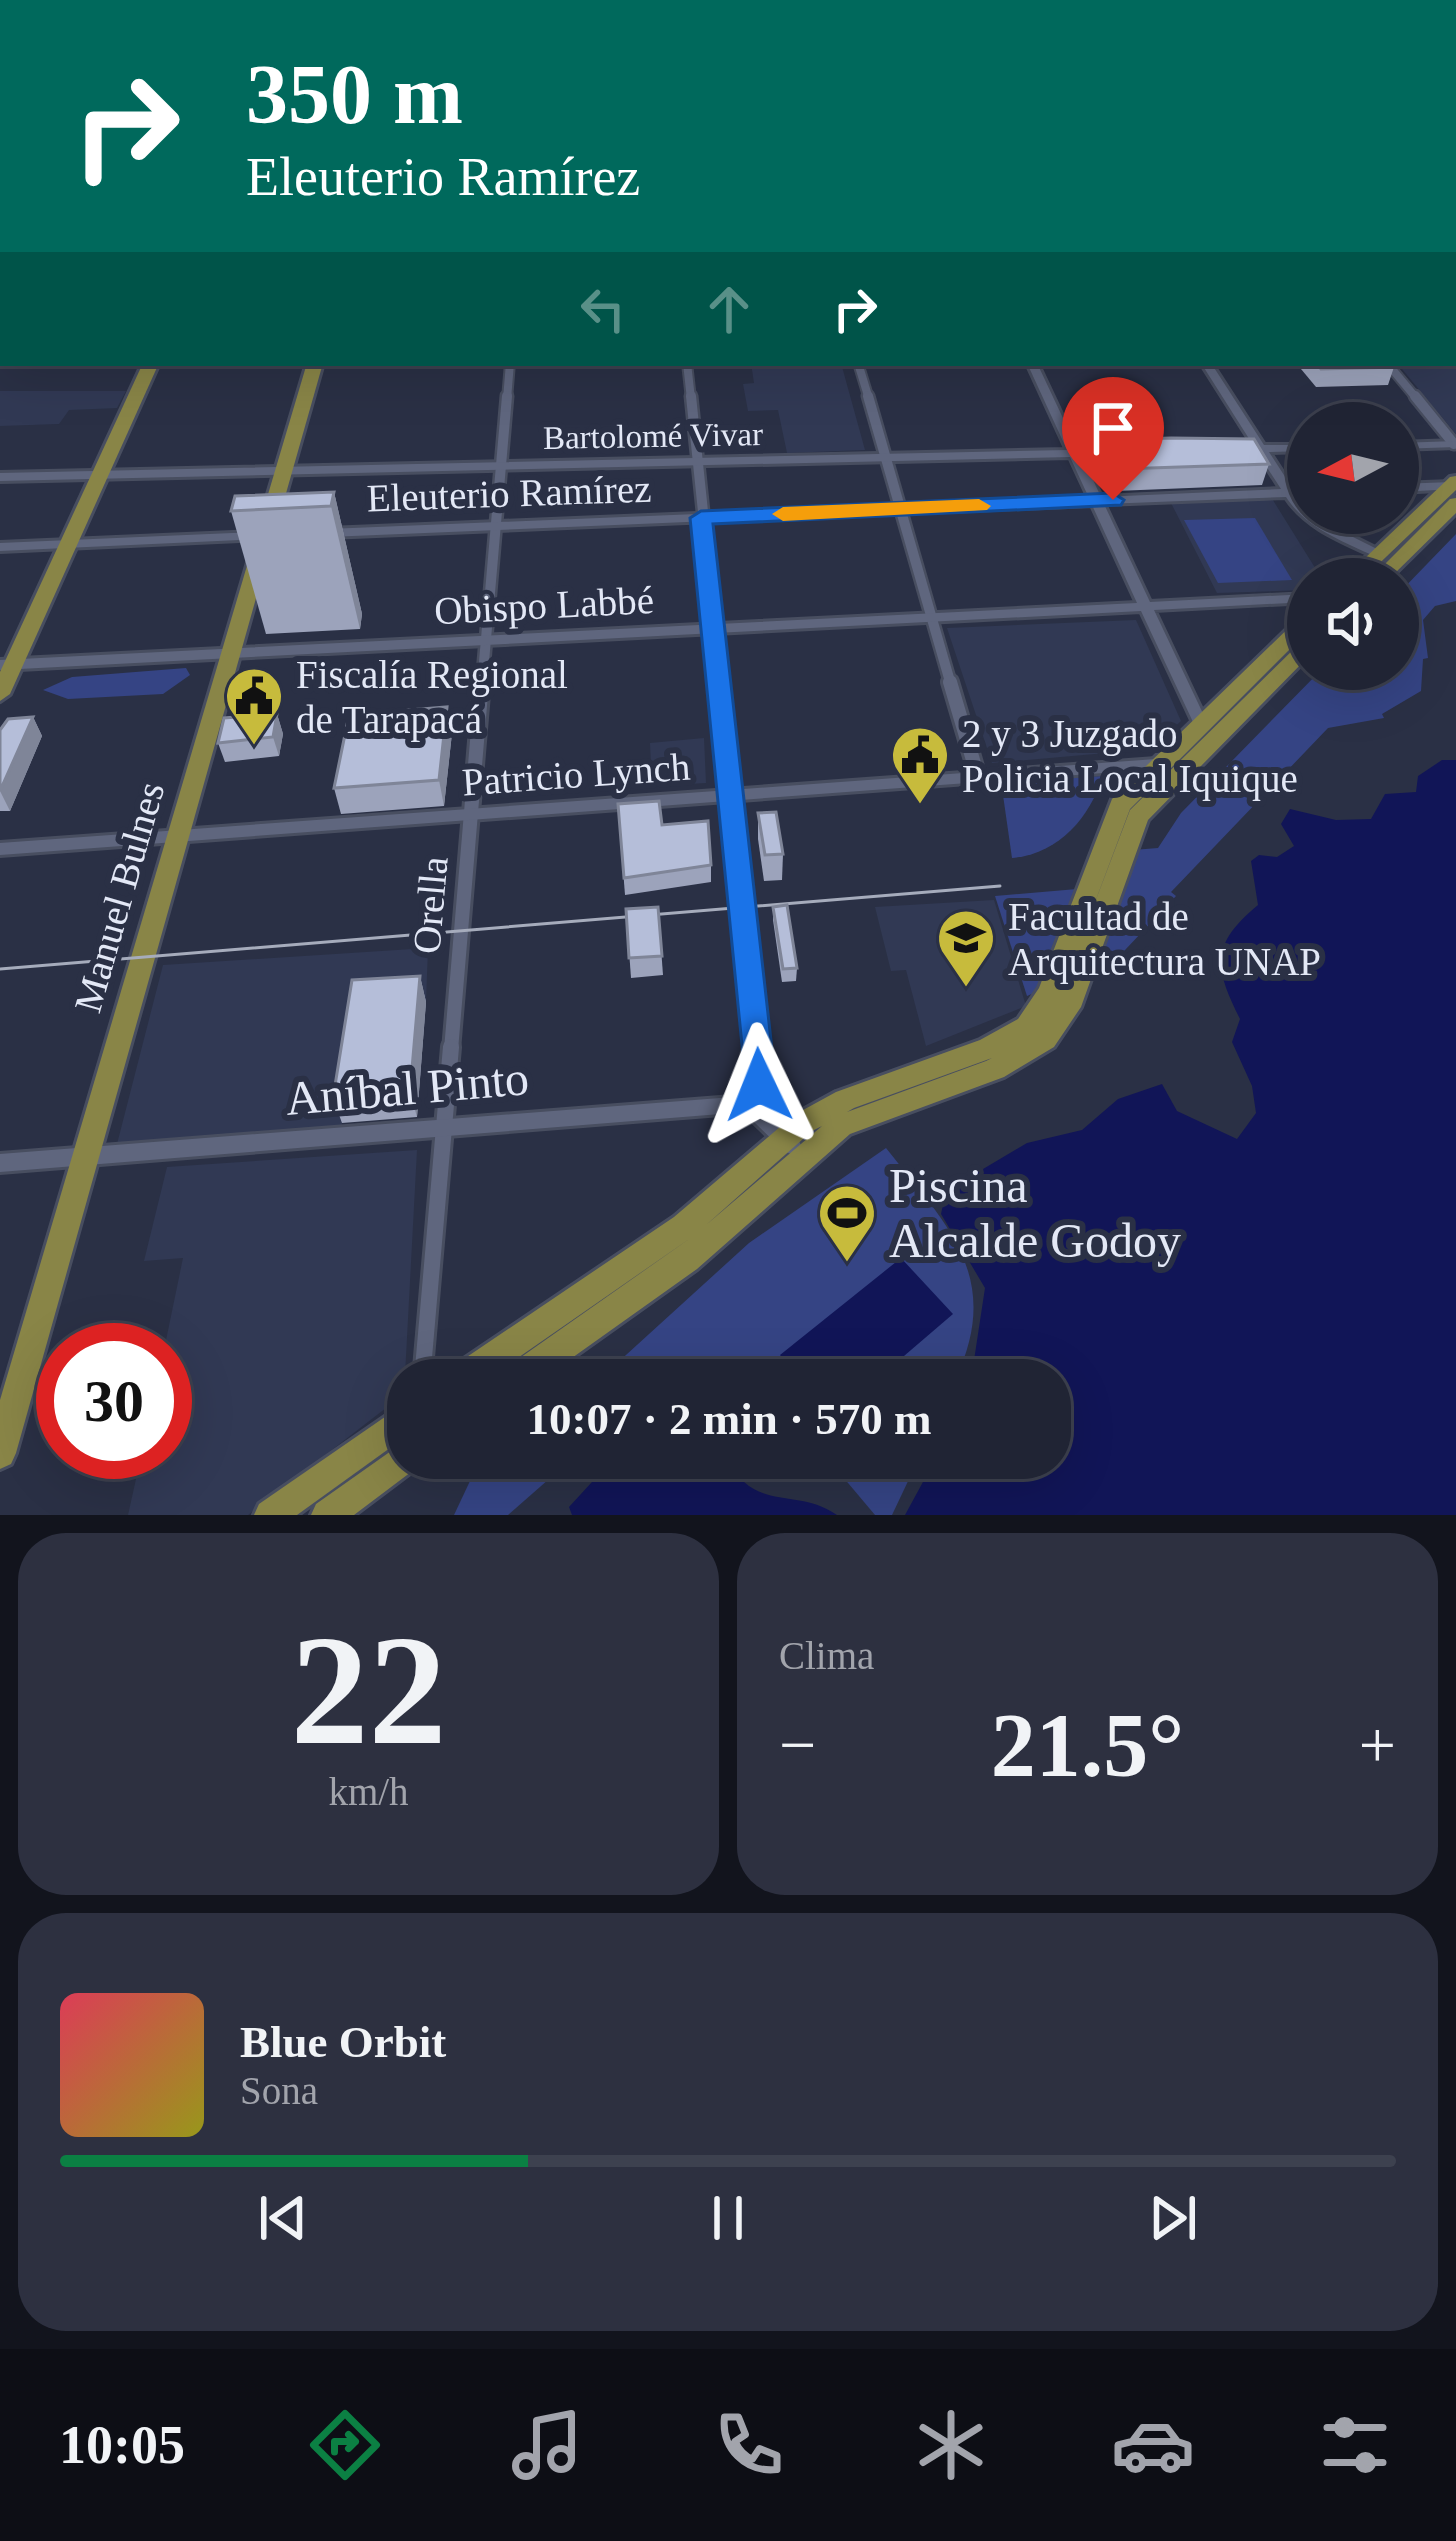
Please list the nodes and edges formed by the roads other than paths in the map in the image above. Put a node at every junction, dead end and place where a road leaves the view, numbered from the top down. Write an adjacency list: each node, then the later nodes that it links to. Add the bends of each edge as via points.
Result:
1 (151, 366): 20 (main road)
2 (314, 366): 19 (main road, Manuel Bulnes)
3 (510, 366): 18 (street, Orella)
4 (687, 366): 17 (street)
5 (860, 366): 16 (street)
6 (1033, 366): 15 (street)
7 (1208, 366): 12 (street)
8 (1390, 366): 9 (street)
9 (1455, 444): 10 (street)
10 (1419, 445)
11 (1287, 448): 12 (street)
12 (1261, 449): 13 (street); 24 (street)
13 (1222, 450)
14 (1136, 452): 15 (street, Bartolomé Vivar)
15 (1074, 453): 16 (street, Bartolomé Vivar); 26 (street)
16 (886, 457): 17 (street, Bartolomé Vivar); 27 (street)
17 (696, 462): 18 (street, Bartolomé Vivar); 28 (street)
18 (501, 466): 19 (street, Bartolomé Vivar); 29 (street, Orella)
19 (284, 471): 20 (street, Bartolomé Vivar); 32 (main road, Manuel Bulnes)
20 (100, 475): 21 (street, Bartolomé Vivar); 33 (main road)
21 (0, 477)
22 (1419, 488): 23 (street)
23 (1455, 489): 36 (main road)
24 (1287, 490)
25 (1287, 493): 26 (street, Eleuterio Ramírez)
26 (1096, 501): 27 (street, Eleuterio Ramírez); 38 (street)
27 (900, 509): 28 (street, Eleuterio Ramírez); 39 (street)
28 (701, 518): 29 (street, Eleuterio Ramírez); 40 (street)
29 (496, 526): 30 (street, Eleuterio Ramírez); 42 (street, Orella)
30 (303, 534)
31 (1332, 534): 35 (street)
32 (273, 536): 33 (street); 43 (main road, Manuel Bulnes)
33 (68, 544): 34 (street); 44 (main road)
34 (0, 547)
35 (1369, 558)
36 (1391, 558)
37 (1287, 599): 38 (street, Obispo Labbé)
38 (1146, 606): 39 (street, Obispo Labbé); 47 (street)
39 (932, 618): 40 (street, Obispo Labbé); 49 (street)
40 (712, 629): 42 (street, Obispo Labbé); 50 (street)
41 (1287, 640): 47 (main road)
42 (486, 641): 43 (street, Obispo Labbé); 51 (street, Orella)
43 (230, 654): 44 (street, Obispo Labbé); 52 (main road, Manuel Bulnes)
44 (7, 665): 46 (main road)
45 (1287, 667): 56 (main road, via 1138,815 1069,1006 1045,1040 995,1070)
46 (0, 694)
47 (1200, 722): 48 (main road)
48 (1156, 764): 49 (street, Patricio Lynch); 56 (main road, via 1113,818 1035,1018 976,1054 845,1100)
49 (978, 777): 50 (street, Patricio Lynch)
50 (730, 796): 51 (street, Patricio Lynch); 54 (street, via 761,1066)
51 (471, 815): 52 (street, Patricio Lynch); 55 (street, Orella)
52 (177, 837): 53 (street, Patricio Lynch); 57 (main road, Manuel Bulnes)
53 (0, 849)
54 (744, 1107): 55 (street, Aníbal Pinto); 56 (street)
55 (444, 1127): 57 (street, Aníbal Pinto); 59 (street, Orella)
56 (793, 1147): 60 (main road); 61 (main road, via 687,1259)
57 (84, 1156): 58 (street, Aníbal Pinto); 63 (main road, Manuel Bulnes)
58 (0, 1163)
59 (424, 1359)
60 (490, 1359)
61 (545, 1359)
62 (387, 1431): 65 (main road)
63 (0, 1454)
64 (387, 1471): 66 (main road)
65 (270, 1515)
66 (327, 1515)

